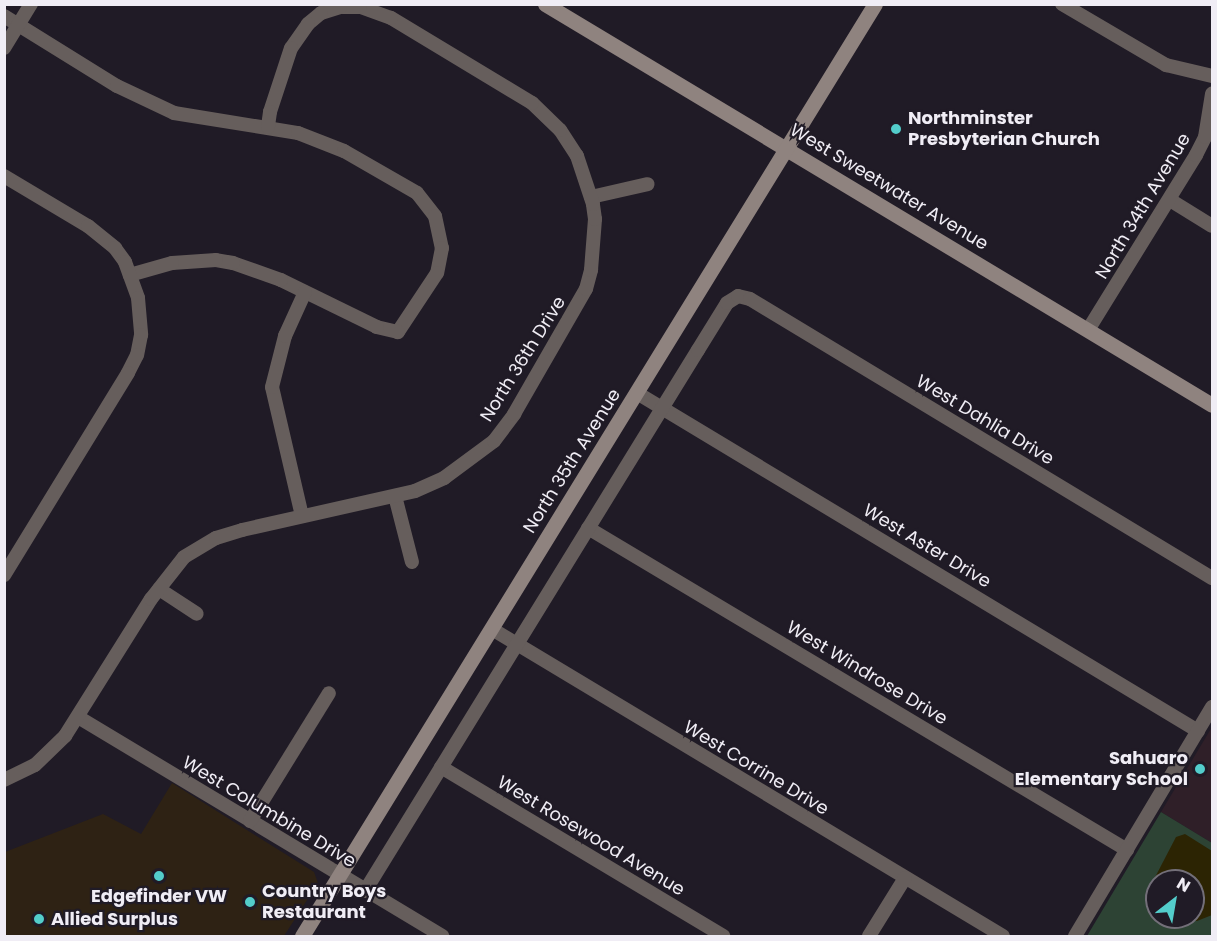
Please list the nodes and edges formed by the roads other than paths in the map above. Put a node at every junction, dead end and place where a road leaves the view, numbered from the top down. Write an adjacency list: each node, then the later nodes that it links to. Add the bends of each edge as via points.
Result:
1 (32, 4): 7 (street)
2 (544, 4): 12 (main road, West Sweetwater Avenue)
3 (875, 4): 12 (main road, North 35th Avenue)
4 (339, 6): 11 (street, via 321,13 298,36); 15 (street, via 360,7 392,18 532,104 560,130 577,156)
5 (1071, 7): 9 (street, via 1166,65)
6 (4, 16): 7 (street)
7 (19, 25): 8 (street); 11 (street, via 117,86 174,113)
8 (4, 48)
9 (1212, 76)
10 (1212, 94): 16 (street, North 34th Avenue, via 1205,136)
11 (268, 127): 19 (street, via 298,133 344,151 404,184 417,193 435,216 441,232 441,261 398,332 377,327)
12 (786, 149): 20 (main road, West Sweetwater Avenue); 21 (main road, North 35th Avenue)
13 (4, 176): 18 (street, via 104,238 125,262)
14 (648, 184): 15 (street)
15 (591, 197): 24 (street, North 36th Drive, via 595,219 586,290 514,414 494,441 444,478)
16 (1170, 200): 17 (street); 20 (street, North 34th Avenue)
17 (1212, 226)
18 (130, 275): 19 (street, via 172,262 216,260 261,272); 28 (street, via 141,315 137,355)
19 (305, 292): 25 (street, via 285,336 272,387)
20 (1088, 330): 22 (main road, West Sweetwater Avenue)
21 (637, 393): 23 (street, West Aster Drive); 32 (main road, North 35th Avenue)
22 (1212, 405)
23 (662, 408): 26 (street); 29 (street, West Dahlia Drive, via 727,303 738,296 750,299); 37 (street, West Aster Drive)
24 (395, 496): 25 (street, North 36th Drive); 27 (street)
25 (302, 516): 30 (street, North 36th Drive, via 216,538 184,557)
26 (588, 528): 33 (street); 41 (street, West Windrose Drive)
27 (412, 562)
28 (4, 575)
29 (1212, 578)
30 (159, 589): 31 (street); 36 (street, North 36th Drive)
31 (197, 614)
32 (492, 629): 33 (street, West Corrine Drive); 42 (main road, North 35th Avenue)
33 (516, 646): 38 (street); 43 (street, West Corrine Drive)
34 (329, 693): 40 (street)
35 (1212, 707): 37 (street)
36 (78, 717): 39 (street, North 36th Drive, via 48,754); 40 (street, West Columbine Drive)
37 (1198, 731): 41 (street)
38 (441, 767): 44 (street); 47 (street, West Rosewood Avenue)
39 (4, 780)
40 (250, 821): 42 (street, West Columbine Drive)
41 (1127, 850): 50 (street)
42 (339, 876): 44 (street, West Columbine Drive); 45 (main road, North 35th Avenue)
43 (905, 878): 48 (street); 49 (street, West Corrine Drive)
44 (365, 891): 46 (street, West Columbine Drive)
45 (302, 936)
46 (442, 936)
47 (723, 936)
48 (869, 936)
49 (1003, 936)
50 (1075, 936)

